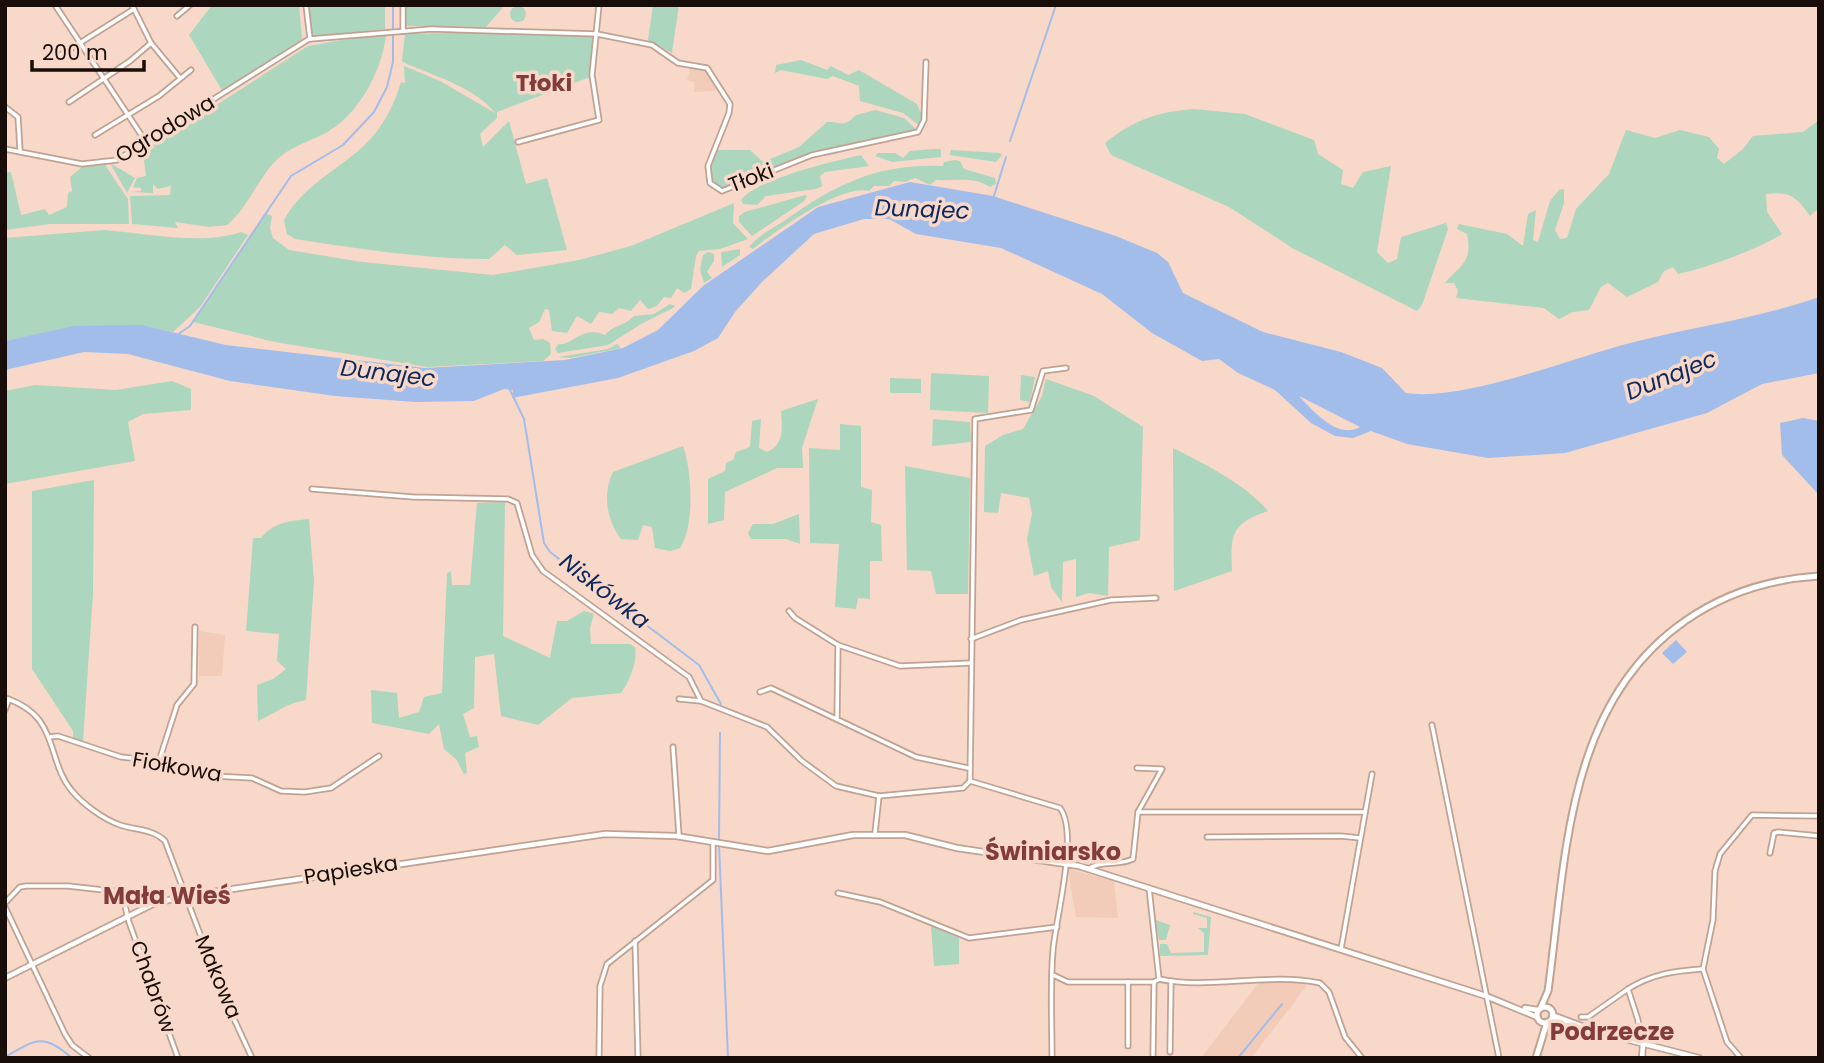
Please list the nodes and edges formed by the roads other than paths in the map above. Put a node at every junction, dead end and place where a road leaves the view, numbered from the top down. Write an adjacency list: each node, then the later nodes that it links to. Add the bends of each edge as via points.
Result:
1 (55, 5): 11 (street)
2 (190, 5): 7 (street)
3 (306, 5): 10 (street)
4 (403, 5): 8 (street)
5 (599, 5): 9 (street)
6 (133, 7): 11 (street); 12 (street)
7 (177, 16)
8 (401, 31): 9 (street, Tłoki); 10 (street, Tłoki)
9 (597, 34): 14 (street, Tłoki, via 652,45 678,63 698,64 712,73 730,104 708,172 710,183 722,191 811,155 913,136 923,128); 23 (street, via 592,75 598,120)
10 (310, 38): 22 (street, Ogrodowa)
11 (79, 42): 13 (street); 16 (street)
12 (151, 43): 16 (street); 17 (street)
13 (56, 58)
14 (926, 62)
15 (191, 70): 17 (street, Ogrodowa)
16 (104, 78): 18 (street); 20 (street)
17 (180, 78): 20 (street, Ogrodowa)
18 (69, 102)
19 (5, 107): 25 (street, via 18,117)
20 (128, 114): 21 (street, Ogrodowa); 22 (street)
21 (95, 135)
22 (146, 142): 25 (street, Ogrodowa, via 117,160 93,164)
23 (518, 142)
24 (5, 149): 25 (street, Ogrodowa)
25 (20, 150)
26 (1066, 368): 32 (street, via 1043,371 1031,410 975,419)
27 (312, 489): 38 (street, via 517,503 532,555 543,571 688,677)
28 (1819, 576): 82 (main road, via 1750,588 1702,610 1652,648 1619,687 1594,735 1575,803)
29 (1156, 598): 32 (street, via 1111,600 1021,620)
30 (789, 611): 33 (street)
31 (195, 627): 45 (street, via 194,684 177,705)
32 (971, 639): 34 (street)
33 (838, 645): 34 (street, via 900,666); 40 (street)
34 (971, 663): 46 (street)
35 (760, 692): 40 (street, via 771,688)
36 (7, 699): 39 (street); 42 (street, via 32,715)
37 (679, 699): 38 (street)
38 (701, 701): 50 (street, via 767,727 836,786)
39 (5, 710)
40 (837, 720): 46 (street, via 916,757)
41 (1432, 726): 83 (street)
42 (49, 737): 45 (street, Fiołkowa, via 121,757); 67 (street, Makowa, via 65,781 77,796 117,824 152,832 164,841)
43 (673, 747): 55 (street)
44 (379, 756): 45 (street, Fiołkowa, via 331,788 305,792)
45 (159, 761)
46 (968, 768): 49 (street)
47 (1137, 768): 51 (street, via 1162,769)
48 (1372, 774): 52 (street)
49 (970, 781): 50 (street, via 963,788); 61 (street, via 1060,808 1066,816)
50 (879, 796): 54 (street)
51 (1138, 812): 52 (street); 62 (street, via 1133,859)
52 (1365, 812): 58 (street)
53 (1819, 816): 74 (street, via 1747,818 1720,854 1715,871 1713,920)
54 (875, 833): 59 (street, Papieska, via 776,850); 61 (street, Papieska)
55 (680, 836): 59 (street, Papieska); 67 (street, Papieska, via 589,835)
56 (1819, 836): 60 (street, via 1774,833)
57 (1207, 837): 58 (street)
58 (1360, 838): 72 (street)
59 (714, 843): 71 (street, via 713,880)
60 (1770, 853)
61 (1067, 864): 62 (street, Papieska); 70 (street)
62 (1088, 869): 63 (street, Papieska)
63 (1149, 888): 72 (street, Papieska); 77 (street)
64 (838, 893): 70 (street, via 880,902 969,938)
65 (122, 894): 66 (street); 68 (street, via 26,886); 69 (street, Chabrów)
66 (157, 896)
67 (184, 896): 69 (street, Papieska); 95 (street, Makowa)
68 (5, 905): 73 (street)
69 (128, 916): 73 (street, Papieska); 94 (street, Chabrów)
70 (1056, 927): 75 (street)
71 (635, 940): 96 (street, via 604,969); 97 (street)
72 (1341, 949): 83 (street, Papieska)
73 (31, 965): 76 (street, Papieska); 93 (street, via 65,1034)
74 (1703, 969): 81 (street, via 1670,971); 104 (street, via 1727,1042)
75 (1052, 975): 79 (street, via 1068,982); 98 (street)
76 (5, 978)
77 (1159, 979): 78 (street); 80 (street)
78 (1171, 981): 91 (street); 99 (street, via 1320,983 1329,992 1345,1037)
79 (1128, 982): 80 (street); 90 (street)
80 (1154, 982): 92 (street)
81 (1628, 989): 86 (street, via 1588,1017); 89 (street)
82 (1548, 991): 84 (main road); 85 (main road)
83 (1486, 996): 85 (street, Papieska); 100 (street)
84 (1549, 1008): 85 (main road); 87 (main road)
85 (1539, 1014): 87 (main road); 88 (main road)
86 (1581, 1017)
87 (1550, 1019): 88 (main road); 89 (street)
88 (1540, 1038): 101 (main road)
89 (1642, 1044): 102 (street); 103 (street)
90 (1128, 1045)
91 (1170, 1052)
92 (1153, 1055)
93 (89, 1058)
94 (178, 1058)
95 (252, 1058)
96 (598, 1058)
97 (638, 1058)
98 (1052, 1058)
99 (1362, 1058)
100 (1499, 1058)
101 (1536, 1058)
102 (1642, 1058)
103 (1699, 1058)
104 (1741, 1058)

